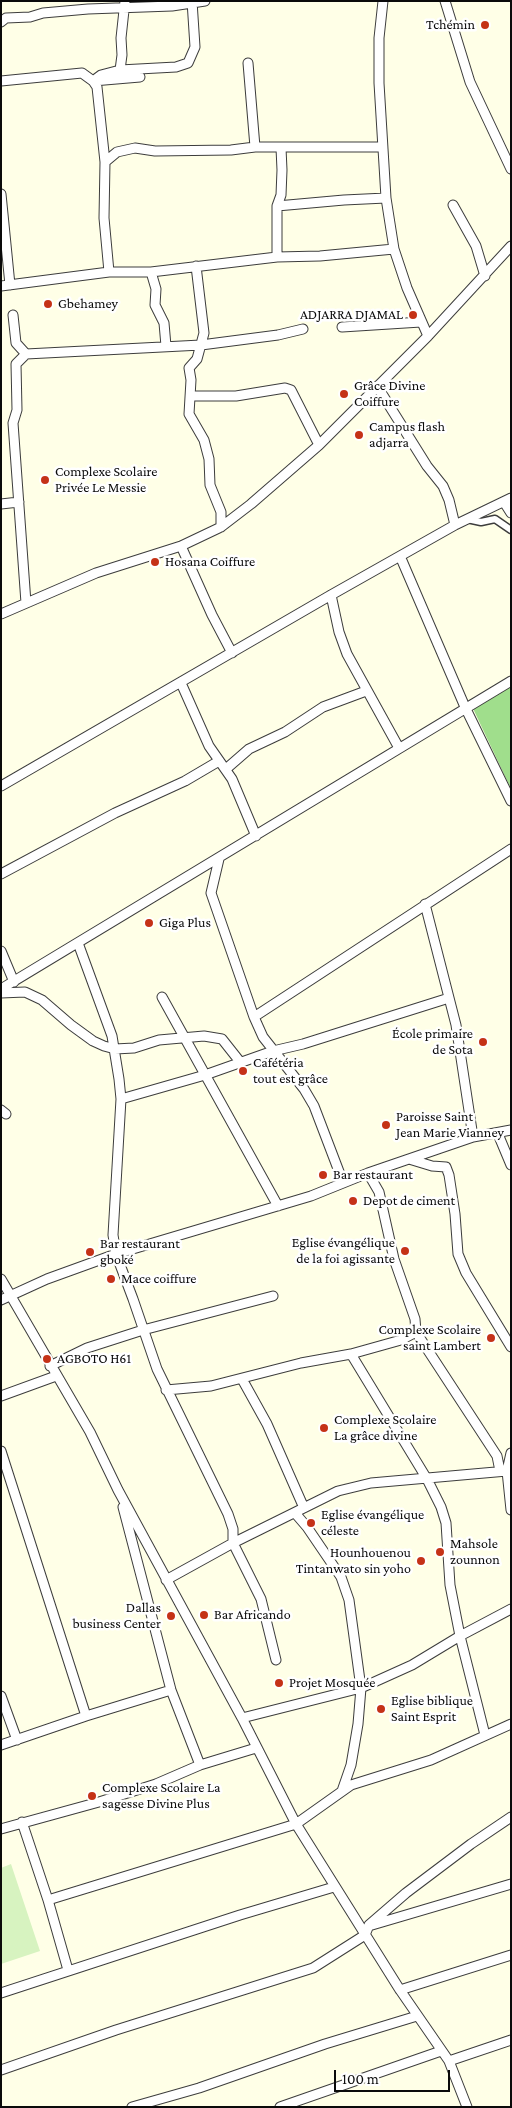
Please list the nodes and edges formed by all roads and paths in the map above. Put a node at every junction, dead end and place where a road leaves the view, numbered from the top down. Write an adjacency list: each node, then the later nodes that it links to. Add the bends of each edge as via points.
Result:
1 (205, 1): 4 (street)
2 (383, 1): 13 (street, via 379,38)
3 (446, 1): 16 (street, via 470,82)
4 (192, 2): 5 (street); 8 (street, via 195,47 188,63 176,67)
5 (125, 4): 6 (street, via 6,18); 8 (street)
6 (1, 22)
7 (248, 63): 12 (street)
8 (120, 70): 11 (street, via 101,75)
9 (140, 77): 11 (street)
10 (1, 81): 11 (street, via 82,73)
11 (93, 81): 15 (street, via 97,87)
12 (255, 147): 14 (street); 15 (street, via 155,151 135,148 116,152)
13 (382, 147): 14 (street); 18 (street)
14 (280, 148): 20 (street, via 281,194)
15 (105, 162): 25 (street, via 104,218)
16 (511, 169)
17 (1, 194): 28 (street)
18 (386, 198): 20 (street); 22 (street)
19 (452, 205): 27 (street, via 476,246)
20 (277, 206): 23 (street)
21 (511, 246): 27 (street)
22 (394, 249): 23 (street); 30 (street)
23 (277, 257): 24 (street)
24 (196, 266): 26 (street); 34 (street, via 204,333)
25 (109, 272): 26 (street); 28 (street)
26 (151, 272): 35 (street, via 156,289 155,306 164,323)
27 (485, 276): 33 (street)
28 (6, 286)
29 (13, 315): 36 (street, via 16,343)
30 (421, 322): 31 (street); 33 (street)
31 (342, 327)
32 (303, 329): 34 (street)
33 (428, 336): 37 (street)
34 (201, 344): 35 (street); 38 (street, via 197,359 189,368)
35 (166, 346): 36 (street)
36 (26, 354): 41 (street, via 16,364 17,410 13,423)
37 (377, 386): 39 (street); 45 (street, via 443,486)
38 (191, 396): 39 (street, via 236,396 284,388 291,390); 46 (street, via 189,414 204,440 210,485 221,512)
39 (319, 445): 46 (street)
40 (507, 500): 43 (street); 44 (street)
41 (19, 502): 42 (street); 51 (street)
42 (1, 504)
43 (511, 513)
44 (467, 519): 45 (street); 47 (street, via 481,522 494,519)
45 (455, 525): 49 (street)
46 (221, 527): 48 (street)
47 (511, 530)
48 (181, 546): 51 (street, via 96,573); 53 (street)
49 (400, 556): 50 (street); 57 (street)
50 (331, 594): 53 (street); 56 (street, via 339,632)
51 (26, 604): 52 (street)
52 (1, 614)
53 (232, 653): 55 (street)
54 (511, 681): 57 (street)
55 (181, 683): 59 (street); 61 (street)
56 (366, 691): 58 (street); 60 (street, via 323,707 285,732 249,749)
57 (466, 707): 58 (street); 62 (street)
58 (399, 748): 63 (street)
59 (219, 761): 60 (street); 66 (street)
60 (226, 769): 63 (street)
61 (1, 786)
62 (511, 801)
63 (256, 836): 65 (street)
64 (511, 849): 67 (street)
65 (219, 859): 68 (street); 74 (street, via 211,893)
66 (1, 874)
67 (425, 904): 73 (street); 74 (street)
68 (78, 944): 70 (street); 76 (street)
69 (1, 951): 70 (street)
70 (14, 982): 71 (street)
71 (1, 991): 76 (street, via 24,992 42,1000 93,1041)
72 (162, 997): 75 (street)
73 (449, 998): 77 (street); 83 (street)
74 (254, 1017): 77 (street)
75 (184, 1038): 76 (street, via 159,1040 134,1048); 78 (street, via 204,1036 222,1040); 79 (street)
76 (115, 1048): 80 (street)
77 (273, 1051): 78 (street); 87 (street, via 314,1106)
78 (241, 1063): 79 (street)
79 (205, 1075): 80 (street); 88 (street)
80 (121, 1099): 89 (street, via 114,1235)
81 (511, 1130): 82 (street)
82 (498, 1134): 83 (street); 85 (street)
83 (473, 1137): 84 (street)
84 (410, 1159): 86 (street); 96 (street, via 446,1167 458,1254)
85 (511, 1165)
86 (368, 1173): 87 (street); 95 (street, via 381,1199 394,1259 415,1319)
87 (343, 1182): 88 (street)
88 (278, 1206): 89 (street)
89 (116, 1254): 91 (street); 94 (street)
90 (1, 1279): 91 (street)
91 (10, 1295): 93 (street); 98 (street)
92 (273, 1296): 94 (street)
93 (1, 1300)
94 (143, 1330): 98 (street, via 87,1348); 101 (street)
95 (416, 1332): 97 (street, via 401,1340); 105 (street, via 497,1456)
96 (511, 1347)
97 (350, 1354): 100 (street); 106 (street)
98 (50, 1366): 99 (street)
99 (56, 1376): 102 (street); 107 (street, via 90,1432)
100 (242, 1379): 101 (street); 109 (street, via 267,1424)
101 (166, 1390): 112 (street, via 228,1514)
102 (1, 1396)
103 (1, 1451): 120 (street)
104 (511, 1453): 105 (street)
105 (503, 1471): 106 (street); 108 (street)
106 (427, 1479): 109 (street, via 348,1488); 115 (street, via 446,1523 450,1585)
107 (118, 1490): 113 (street); 118 (street)
108 (510, 1499): 110 (street)
109 (304, 1508): 111 (street)
110 (511, 1510)
111 (295, 1513): 112 (street); 117 (street, via 341,1577 349,1600)
112 (233, 1543): 113 (street); 116 (street, via 261,1599)
113 (166, 1580): 121 (street)
114 (511, 1610): 115 (street)
115 (460, 1636): 117 (street, via 412,1665); 123 (street)
116 (276, 1660)
117 (361, 1688): 121 (street); 128 (street, via 354,1749)
118 (172, 1690): 120 (street); 127 (street)
119 (1, 1696): 124 (street)
120 (86, 1716): 124 (street)
121 (242, 1718): 126 (street)
122 (511, 1724): 123 (street)
123 (485, 1735): 128 (street, via 432,1760)
124 (17, 1740): 125 (street)
125 (1, 1745)
126 (256, 1748): 127 (street); 131 (street)
127 (200, 1765): 130 (street, via 148,1787)
128 (342, 1791): 131 (street)
129 (511, 1817): 136 (street, via 406,1893)
130 (22, 1822): 132 (street); 135 (street)
131 (296, 1824): 134 (street); 135 (street)
132 (1, 1829)
133 (511, 1884): 136 (street)
134 (334, 1887): 137 (street); 139 (street)
135 (48, 1900): 139 (street)
136 (369, 1925): 137 (street)
137 (365, 1935): 140 (street); 146 (street, via 313,1968 124,2027)
138 (511, 1954): 140 (street)
139 (68, 1970): 141 (street)
140 (400, 1990): 142 (street)
141 (1, 1993)
142 (417, 2016): 144 (street); 147 (street)
143 (511, 2040): 145 (street)
144 (441, 2051): 145 (street); 148 (street)
145 (448, 2061): 149 (street)
146 (1, 2070)
147 (132, 2107)
148 (280, 2107)
149 (467, 2107)

